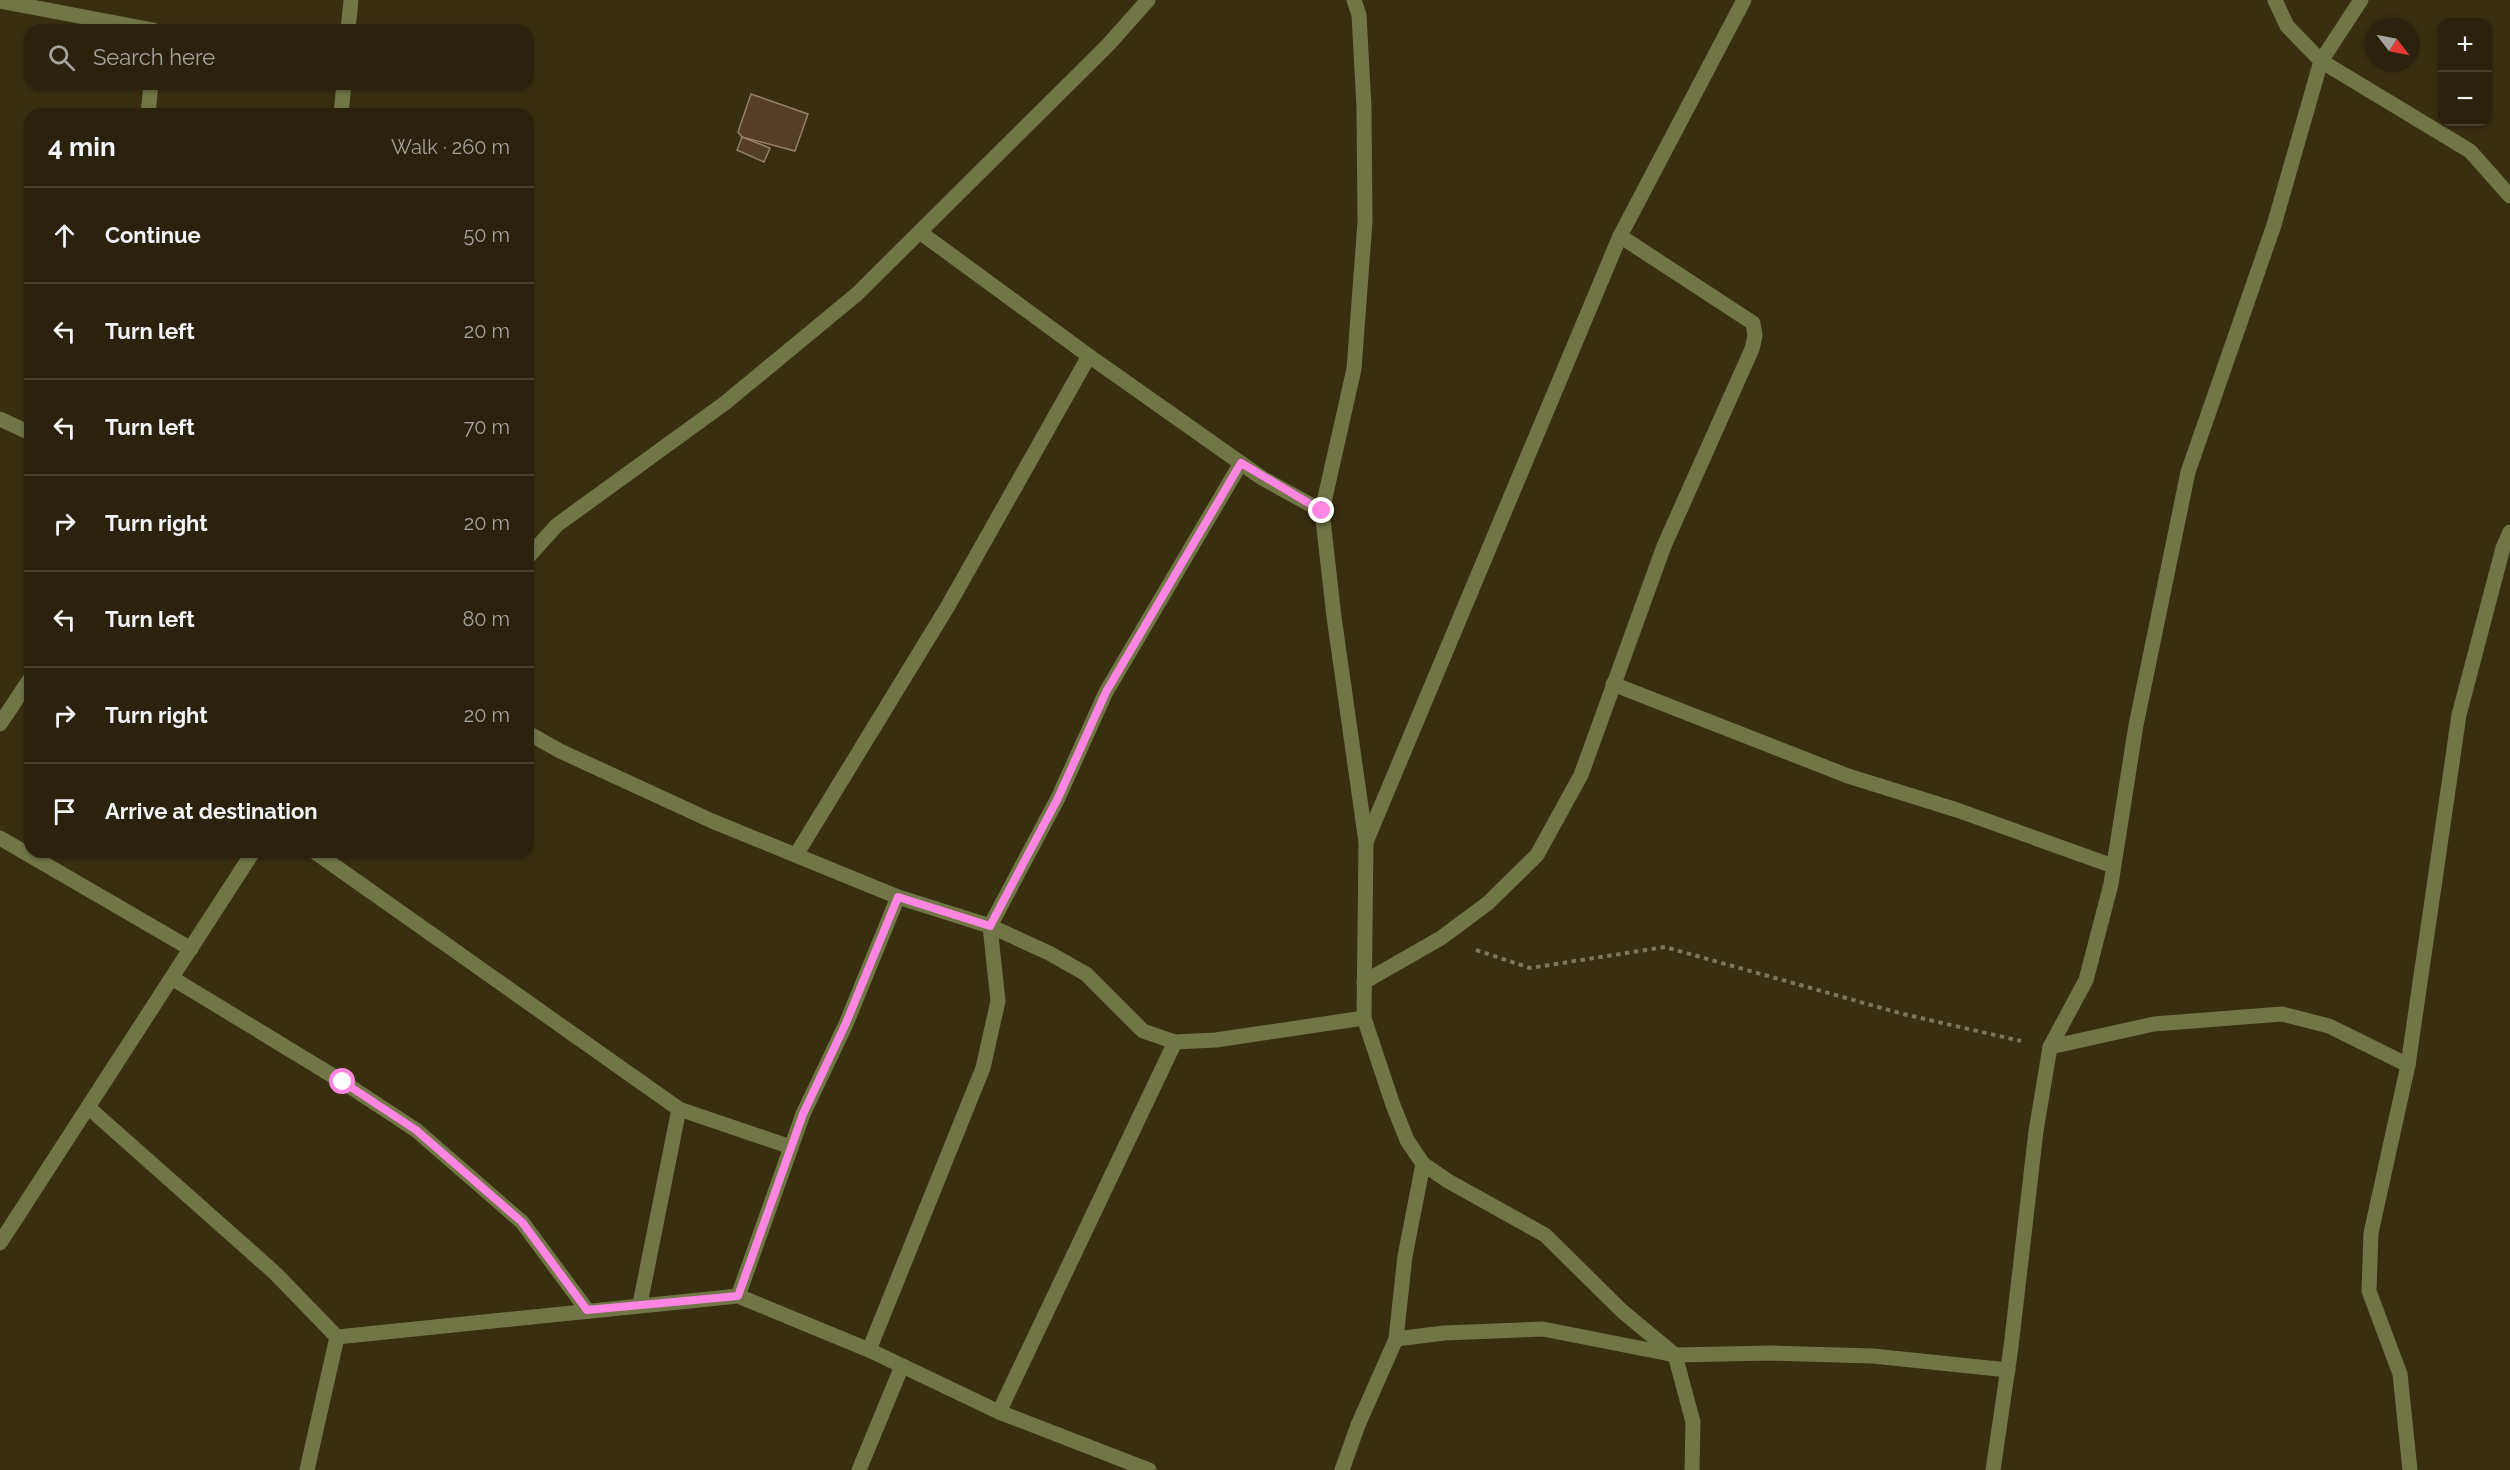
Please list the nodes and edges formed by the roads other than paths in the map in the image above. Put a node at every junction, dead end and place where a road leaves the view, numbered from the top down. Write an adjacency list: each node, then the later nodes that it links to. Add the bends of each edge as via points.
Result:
1 (351, 0): 9 (street)
2 (1148, 0): 16 (street)
3 (1354, 0): 22 (street, via 1359,15 1364,107 1365,222 1354,369)
4 (1744, 0): 17 (street)
5 (2275, 0): 10 (street, via 2287,26)
6 (2361, 0): 10 (street)
7 (0, 1): 8 (street)
8 (121, 24)
9 (349, 24)
10 (2321, 61): 15 (street, via 2470,151); 36 (street, via 2274,225 2188,472 2136,725)
11 (150, 90): 13 (street)
12 (343, 90): 14 (street)
13 (149, 108)
14 (342, 108)
15 (2510, 196)
16 (921, 233): 18 (street); 24 (street, via 849,302 725,403 557,525)
17 (1620, 237): 25 (street, via 1746,317 1753,323 1755,336 1738,383 1664,546); 30 (street)
18 (1089, 356): 21 (street); 32 (street, via 954,596)
19 (0, 419): 20 (street)
20 (24, 430)
21 (1241, 463): 22 (street); 38 (street, via 1106,692 1058,798)
22 (1322, 511): 30 (street)
23 (2510, 532): 45 (street, via 2459,715)
24 (534, 550)
25 (1613, 684): 36 (street, via 1848,776); 41 (street, via 1581,775 1537,855 1488,903 1441,938)
26 (24, 688): 27 (street)
27 (0, 724)
28 (534, 736): 32 (street, via 701,817)
29 (0, 838): 31 (street)
30 (1366, 842): 41 (street)
31 (24, 852)
32 (796, 855): 37 (street)
33 (34, 858): 39 (street)
34 (249, 858): 39 (street)
35 (323, 858): 47 (street)
36 (2113, 866): 44 (street, via 2086,980)
37 (898, 897): 38 (street); 48 (street)
38 (990, 926): 43 (street, via 1086,974 1143,1031); 56 (street, via 998,1000 983,1068)
39 (191, 949): 40 (street)
40 (172, 978): 46 (street); 53 (street, via 416,1130 522,1222)
41 (1364, 982): 42 (street)
42 (1364, 1018): 43 (street, via 1216,1040); 49 (street, via 1393,1106 1407,1140)
43 (1175, 1042): 60 (street)
44 (2050, 1047): 45 (street, via 2154,1024 2282,1014 2330,1026); 59 (street, via 2036,1131)
45 (2408, 1065): 67 (street, via 2371,1233 2370,1291 2400,1374)
46 (89, 1108): 50 (street); 54 (street, via 274,1273)
47 (679, 1109): 48 (street); 52 (street)
48 (791, 1147): 51 (street)
49 (1423, 1164): 55 (street, via 1405,1256); 57 (street, via 1545,1235 1622,1311)
50 (0, 1241)
51 (738, 1296): 52 (street); 56 (street)
52 (640, 1304): 53 (street)
53 (587, 1310): 54 (street)
54 (337, 1337): 61 (street)
55 (1396, 1339): 57 (street, via 1543,1329); 64 (street)
56 (869, 1350): 58 (street)
57 (1675, 1355): 59 (street, via 1873,1356); 65 (street, via 1693,1422)
58 (902, 1366): 60 (street); 62 (street)
59 (2008, 1370): 66 (street)
60 (999, 1412): 63 (street)
61 (307, 1470)
62 (859, 1470)
63 (1149, 1470)
64 (1342, 1470)
65 (1692, 1470)
66 (1993, 1470)
67 (2410, 1470)

